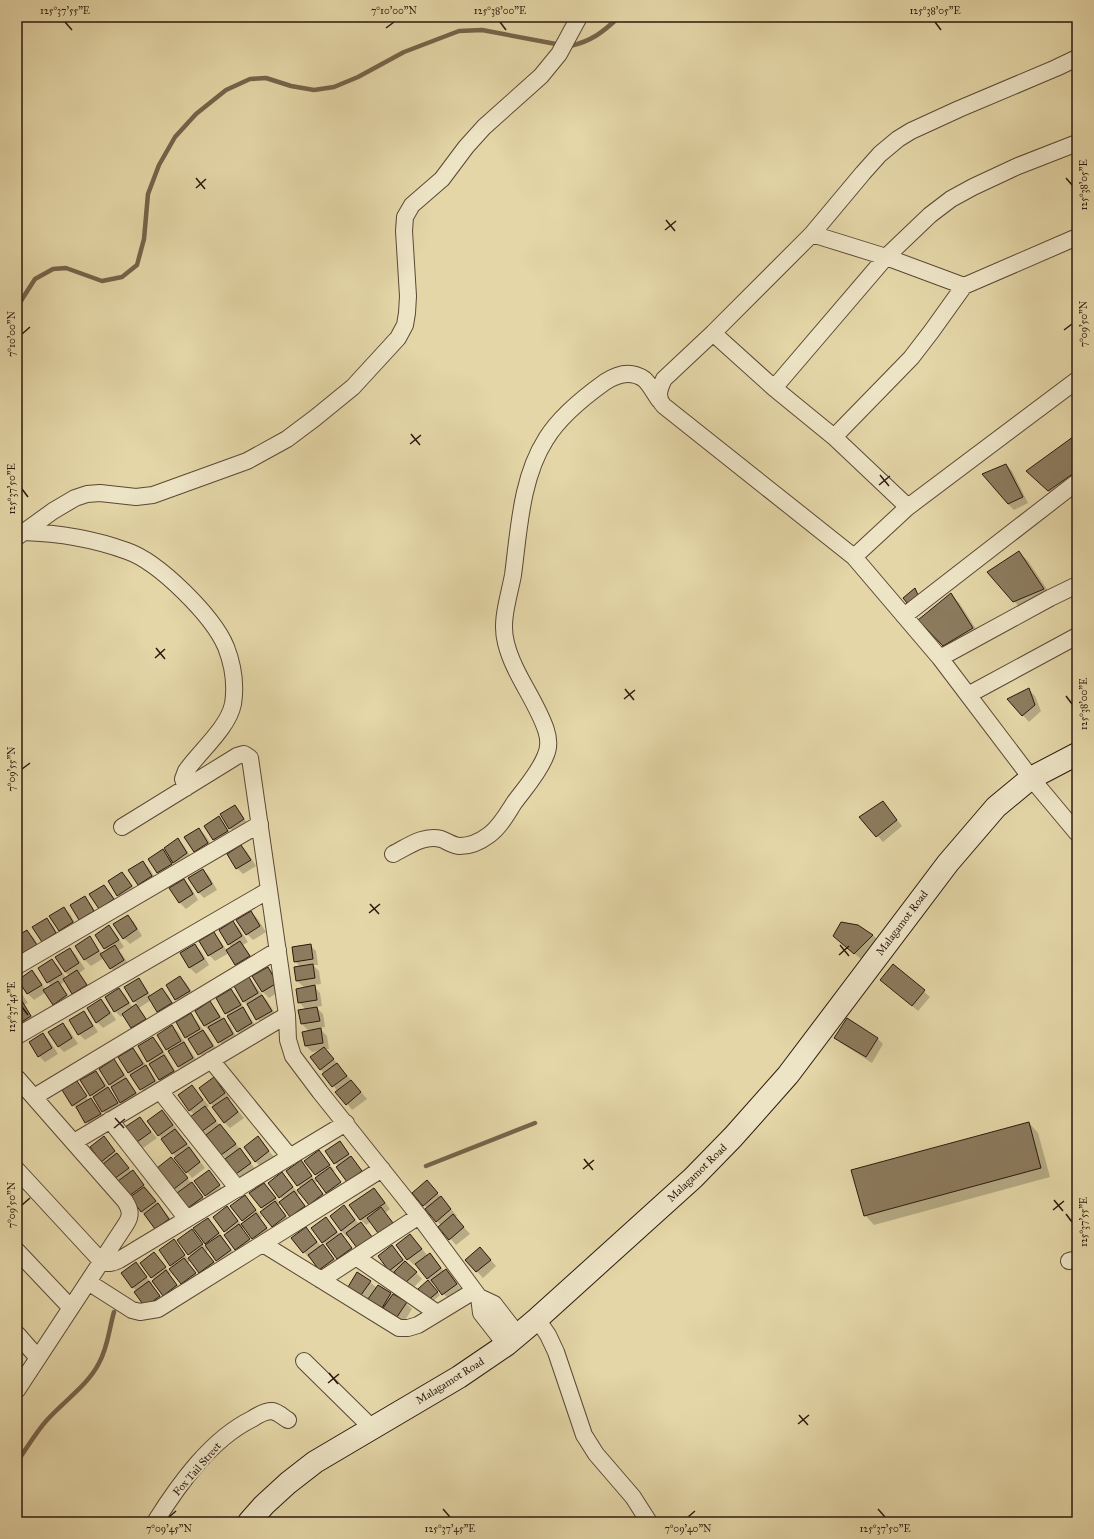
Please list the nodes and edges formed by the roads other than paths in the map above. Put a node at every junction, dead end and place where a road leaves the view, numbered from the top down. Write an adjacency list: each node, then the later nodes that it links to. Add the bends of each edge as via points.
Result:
1 (579, 17): 15 (street, via 559,54 541,76 484,127 442,179 412,205 405,217 404,231 408,296 405,325 398,338 353,387 287,439 247,461 153,495 136,497 87,494 64,503)
2 (1077, 58): 4 (street, via 911,130 880,154)
3 (1077, 143): 6 (street, via 1018,166 951,199 930,215)
4 (812, 234): 6 (street); 8 (street)
5 (1077, 237): 7 (street)
6 (886, 257): 7 (street); 10 (street)
7 (964, 286): 12 (street, via 911,358)
8 (713, 333): 10 (street); 11 (street, via 664,379 660,387)
9 (1077, 380): 14 (street)
10 (774, 388): 12 (street)
11 (660, 401): 16 (street); 28 (street, via 644,379 631,374 620,374 587,395 565,416 546,438 535,460 518,526 504,625 506,642 514,666 546,730 546,756 538,770 498,826 479,841 460,846 432,838)
12 (834, 437): 14 (street)
13 (1077, 482): 18 (street)
14 (908, 507): 16 (street)
15 (20, 535): 24 (street, via 46,533 128,551 148,562 196,604 218,634 231,663 234,682 233,705 226,721 186,771)
16 (854, 557): 18 (street)
17 (1077, 585): 20 (street)
18 (904, 616): 20 (street)
19 (1077, 636): 21 (street)
20 (940, 658): 21 (street)
21 (968, 695): 23 (street)
22 (1077, 754): 23 (street, Malagamot Road)
23 (1031, 778): 27 (street); 56 (street, Malagamot Road, via 996,807 948,863 788,1075 733,1137 693,1178)
24 (186, 788): 25 (street, via 244,754 251,761); 26 (street)
25 (260, 824): 29 (street); 31 (street)
26 (122, 827)
27 (1077, 833)
28 (393, 854)
29 (269, 890): 30 (street); 33 (street)
30 (278, 950): 32 (street); 37 (street)
31 (17, 966)
32 (287, 1015): 34 (street); 39 (street, via 288,1040 293,1056)
33 (17, 1036)
34 (212, 1060): 36 (street); 41 (street)
35 (17, 1078): 37 (street)
36 (160, 1091): 38 (street); 44 (street)
37 (34, 1097): 40 (street)
38 (110, 1120): 40 (street); 46 (street)
39 (346, 1123): 41 (street); 42 (street)
40 (74, 1142): 50 (street, via 125,1201 130,1213 130,1218)
41 (290, 1157): 44 (street)
42 (382, 1169): 45 (street); 47 (street)
43 (17, 1170): 50 (street)
44 (238, 1189): 46 (street)
45 (419, 1216): 49 (street); 53 (street)
46 (187, 1219): 50 (street, via 120,1260 107,1264)
47 (263, 1244): 51 (street); 52 (street, via 167,1304 148,1312 132,1310)
48 (17, 1251): 54 (street)
49 (356, 1257): 51 (street); 55 (street)
50 (102, 1262): 52 (street)
51 (321, 1280): 55 (street, via 399,1328 418,1325)
52 (88, 1282): 54 (street)
53 (477, 1294): 55 (street); 58 (street, via 494,1304)
54 (71, 1308): 59 (street)
55 (437, 1313)
56 (537, 1319): 58 (street, Malagamot Road); 66 (street, via 556,1352 584,1435 596,1454 633,1497)
57 (17, 1334): 59 (street)
58 (512, 1340): 63 (street, Malagamot Road, via 459,1377)
59 (38, 1358): 61 (street)
60 (304, 1361): 63 (street)
61 (17, 1390)
62 (288, 1420): 64 (street, Fox Tail Street, via 273,1411 263,1413 223,1439 187,1477)
63 (372, 1428): 65 (street, Malagamot Road, via 315,1462 283,1487)
64 (155, 1522)
65 (249, 1522)
66 (649, 1522)

